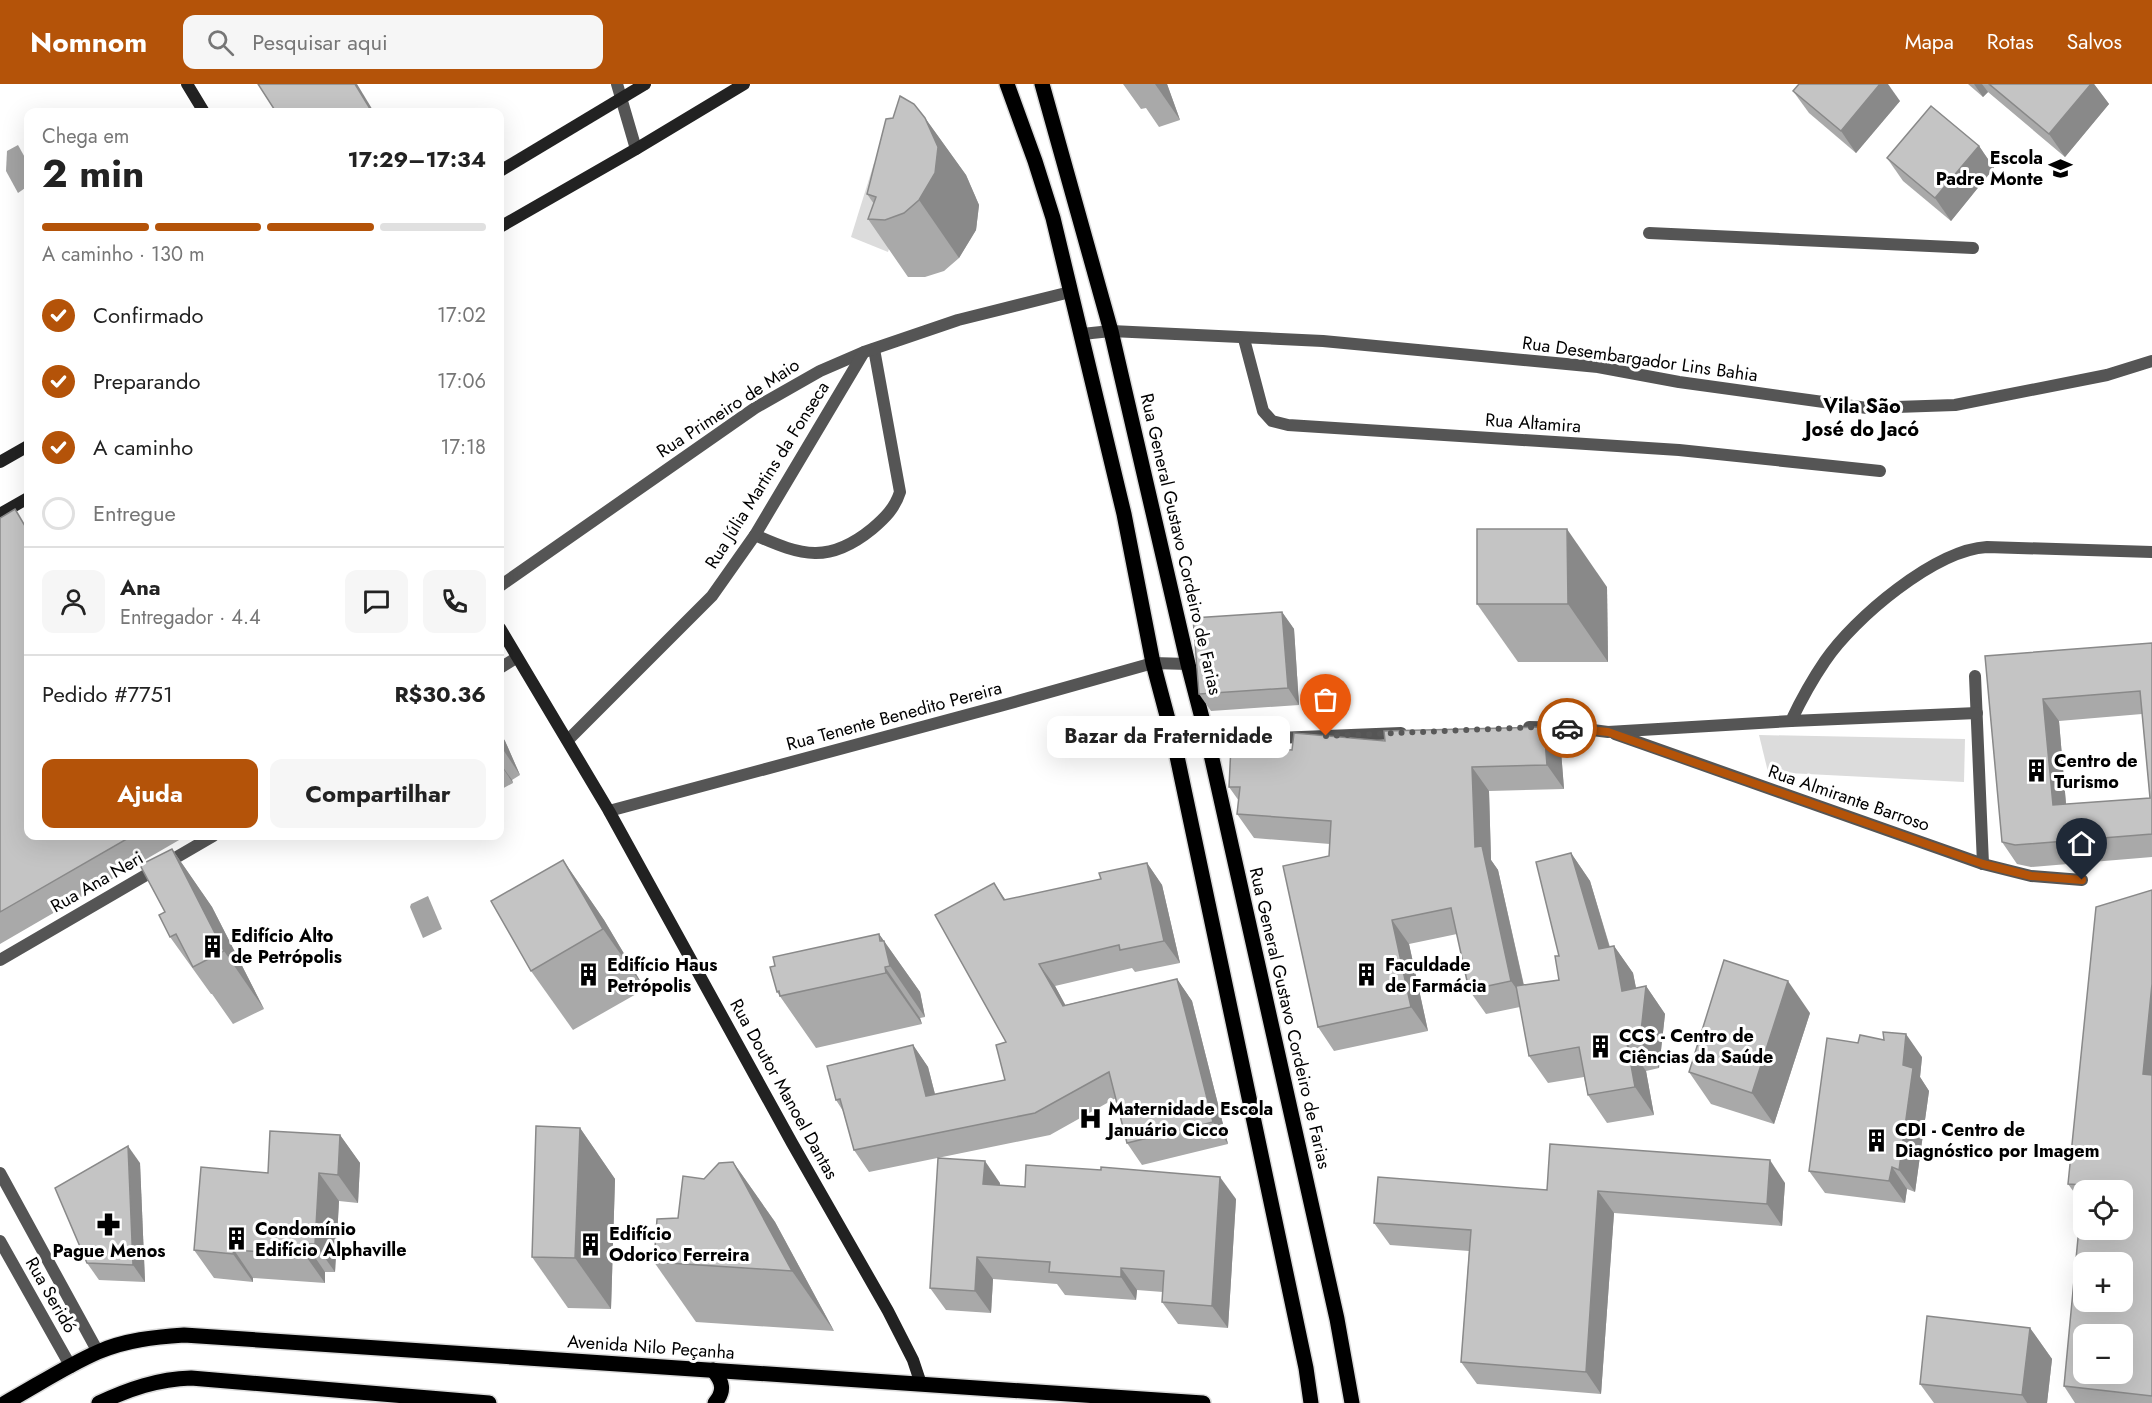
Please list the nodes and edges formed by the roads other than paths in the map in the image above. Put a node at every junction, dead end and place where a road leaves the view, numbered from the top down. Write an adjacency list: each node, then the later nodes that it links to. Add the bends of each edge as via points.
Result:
1 (187, 84): 8 (street)
2 (617, 84): 7 (street)
3 (645, 84): 7 (street)
4 (744, 84): 9 (street)
5 (1007, 84): 14 (main road, via 1053,218)
6 (1042, 84): 15 (main road, Rua General Gustavo Cordeiro de Farias)
7 (620, 99): 9 (street); 10 (street)
8 (202, 108)
9 (636, 149): 11 (street)
10 (504, 169)
11 (504, 225)
12 (1649, 232): 13 (street)
13 (1973, 248)
14 (1070, 292): 16 (main road); 18 (street, Rua Primeiro de Maio, via 958,320)
15 (1111, 331): 16 (street, Rua Desembargador Lins Bahia); 17 (street, Rua Desembargador Lins Bahia); 31 (main road, Rua General Gustavo Cordeiro de Farias)
16 (1082, 334): 30 (main road, via 1124,514)
17 (1244, 339): 19 (street, Rua Desembargador Lins Bahia, via 1323,341 1598,367 1867,408 1955,405 2107,375); 22 (street, Rua Altamira, via 1263,411 1272,421 1288,425 1679,450)
18 (869, 350): 25 (street, Rua Júlia Martins da Fonseca); 25 (street, via 900,492 894,507 864,535 844,548 825,553 789,550); 27 (street, Rua Primeiro de Maio, via 820,371 755,408)
19 (2152, 361)
20 (24, 448): 21 (street)
21 (0, 462)
22 (1880, 471)
23 (24, 500): 24 (street)
24 (0, 514)
25 (755, 535): 39 (street, Rua Júlia Martins da Fonseca, via 712,596)
26 (2152, 552): 35 (street, via 1971,548 1929,568 1856,624 1826,659)
27 (504, 583)
28 (504, 636): 29 (street, Rua Doutor Manoel Dantas)
29 (516, 658): 32 (street); 39 (street, Rua Doutor Manoel Dantas)
30 (1153, 663): 31 (street, Rua Tenente Benedito Pereira); 41 (main road); 42 (street, Rua Tenente Benedito Pereira)
31 (1188, 664): 40 (main road, Rua General Gustavo Cordeiro de Farias)
32 (504, 666)
33 (1975, 676): 34 (street)
34 (1977, 713): 35 (street); 44 (street)
35 (1791, 721): 38 (street)
36 (1515, 728): 38 (street)
37 (1409, 732): 40 (street)
38 (1608, 732): 44 (street, Rua Almirante Barroso)
39 (568, 740): 42 (street, Rua Doutor Manoel Dantas)
40 (1208, 741): 41 (street); 60 (main road, Rua General Gustavo Cordeiro de Farias, via 1337,1319)
41 (1174, 742): 59 (main road)
42 (609, 811): 52 (street, Rua Doutor Manoel Dantas, via 888,1311)
43 (206, 840): 46 (street, Rua Ana Neri)
44 (1983, 864): 45 (street, Rua Almirante Barroso, via 2031,876)
45 (2082, 880)
46 (0, 960)
47 (0, 1173): 49 (street, Rua Seridó)
48 (0, 1241): 50 (street, Rua Seridó)
49 (98, 1352): 50 (main road, Avenida Nilo Peçanha); 51 (main road, Avenida Nilo Peçanha, via 155,1336 184,1335)
50 (71, 1367): 54 (main road, Avenida Nilo Peçanha)
51 (713, 1370): 52 (main road, Avenida Nilo Peçanha); 57 (main road, via 722,1383)
52 (921, 1384): 58 (main road, Avenida Nilo Peçanha)
53 (122, 1398): 55 (main road); 56 (main road, via 156,1382 191,1378)
54 (5, 1403)
55 (99, 1403)
56 (489, 1403)
57 (715, 1403)
58 (1203, 1403)
59 (1311, 1403)
60 (1352, 1403)

